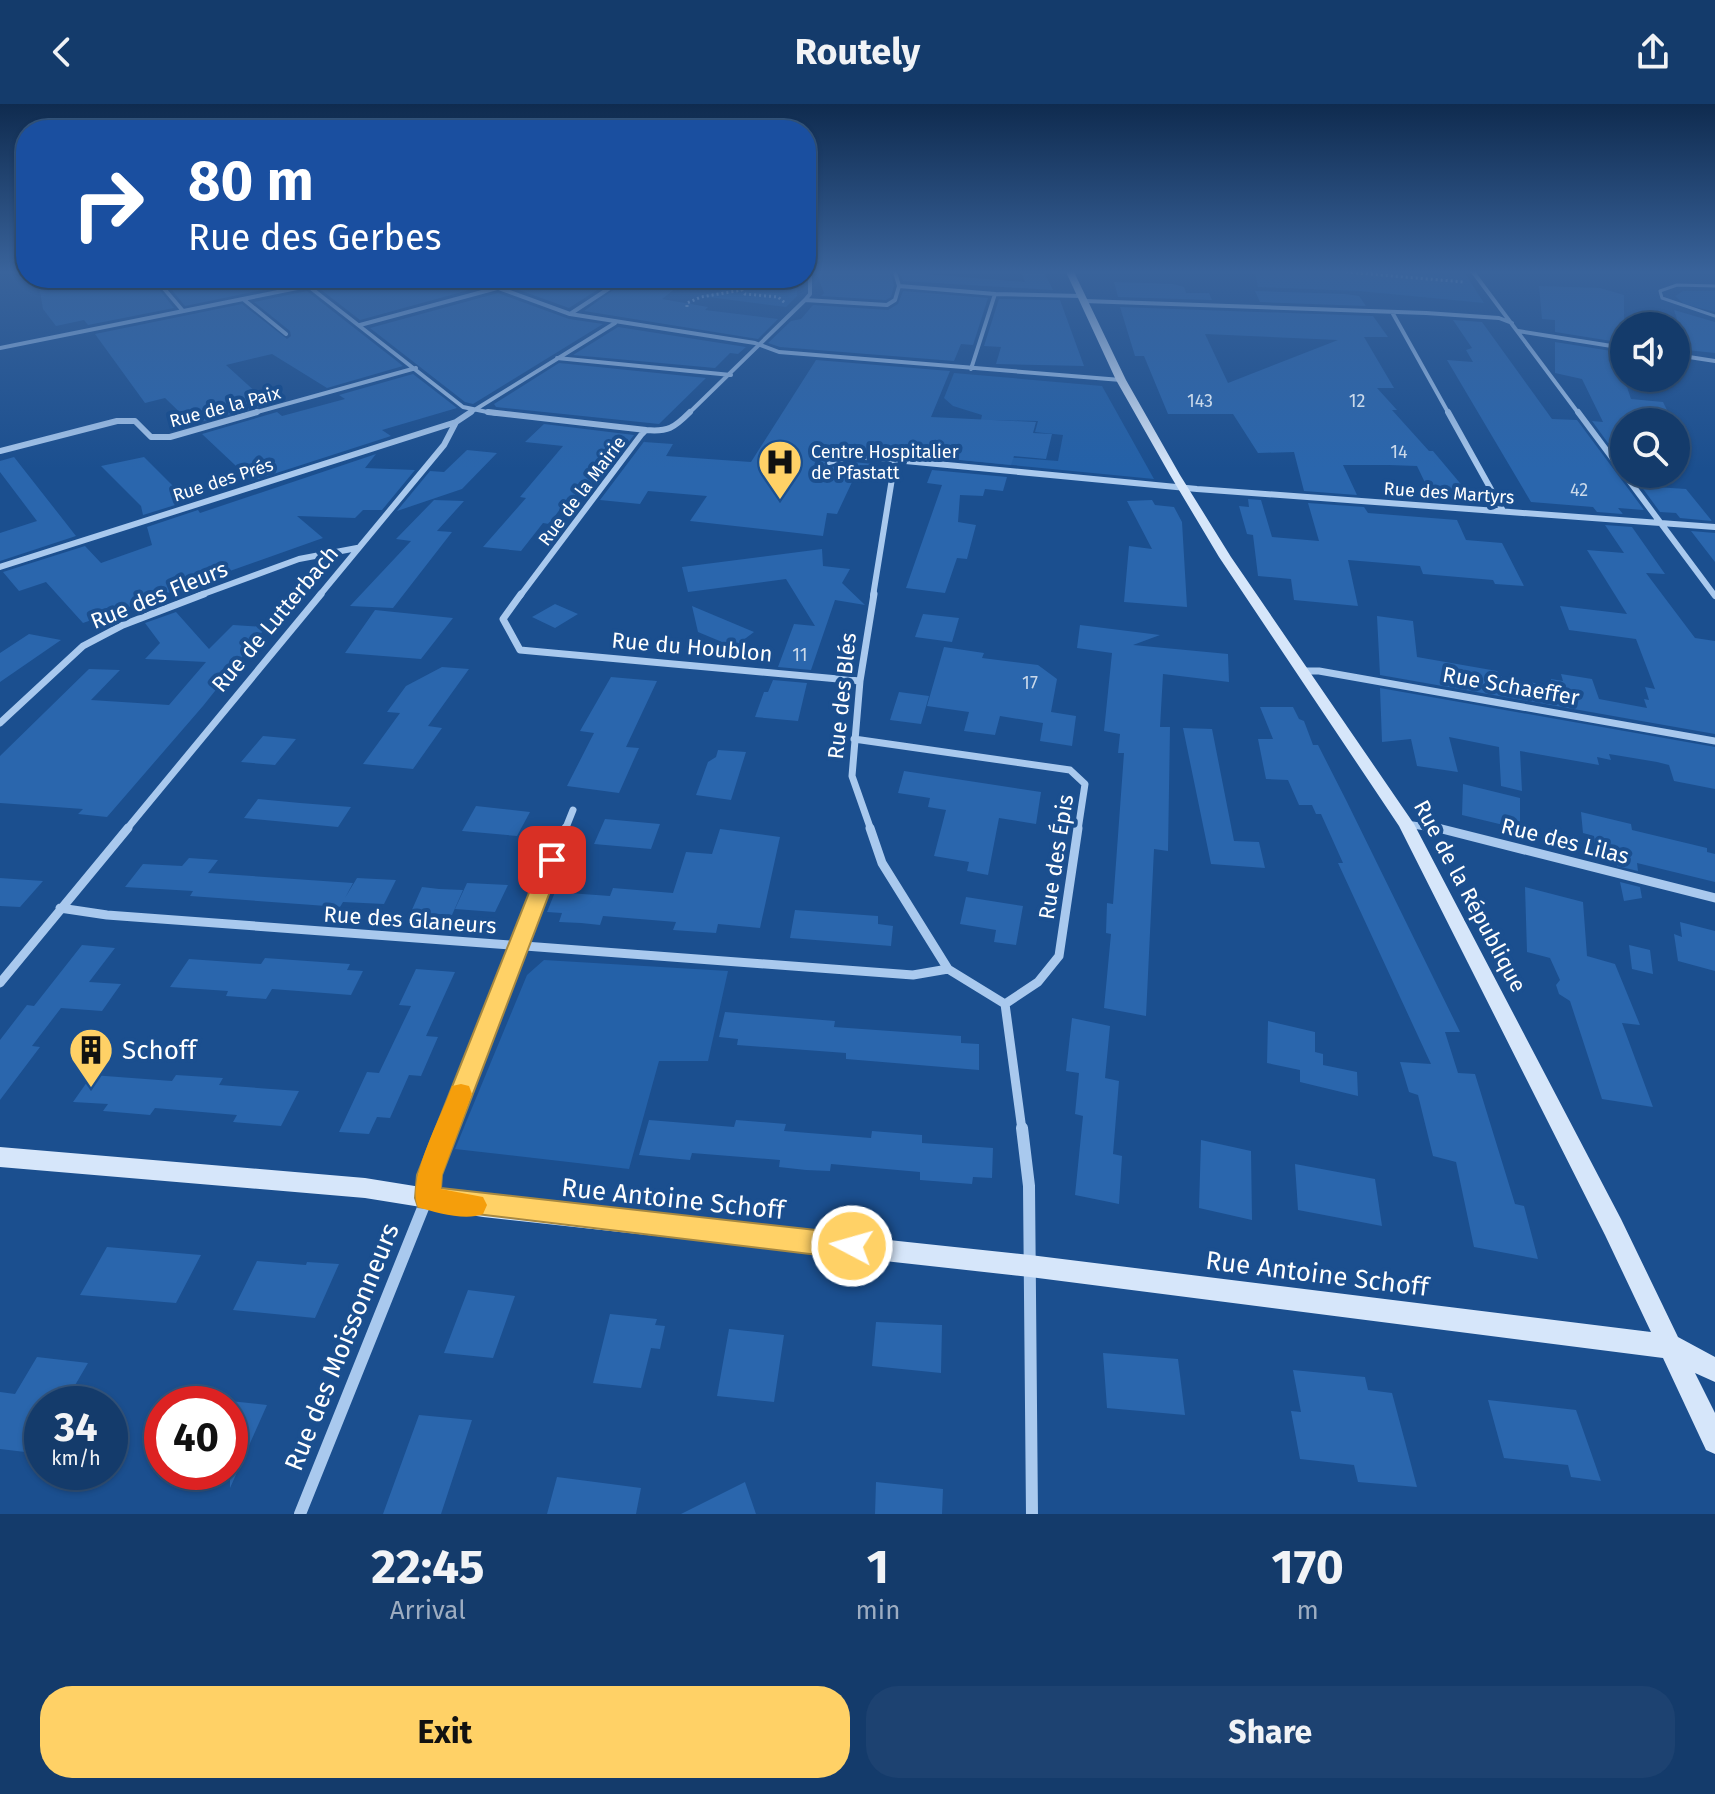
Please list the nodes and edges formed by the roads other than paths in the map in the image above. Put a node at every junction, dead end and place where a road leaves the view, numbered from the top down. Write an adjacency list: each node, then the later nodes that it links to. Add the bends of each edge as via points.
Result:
1 (50, 338): 13 (street)
2 (377, 338): 17 (street)
3 (590, 338): 15 (street, Rue de Lutterbach)
4 (708, 338): 11 (street)
5 (768, 338): 11 (street, Rue de la Mairie)
6 (981, 338): 18 (street)
7 (1101, 338): 20 (main road, Rue de la République)
8 (1406, 338): 28 (street)
9 (1523, 338): 29 (street)
10 (1560, 338): 12 (street)
11 (760, 346): 18 (street); 19 (street, Rue de la Mairie)
12 (1610, 346)
13 (0, 348)
14 (1690, 357): 16 (street)
15 (556, 358): 19 (street); 21 (street, Rue de Lutterbach)
16 (1715, 361)
17 (416, 368): 21 (street); 24 (street, Rue de la Paix, via 170,437 151,437 135,421 117,421)
18 (971, 369): 20 (street)
19 (731, 375): 23 (street, Rue de la Mairie, via 673,429)
20 (1121, 380): 27 (main road, Rue de la République)
21 (472, 411): 22 (street, Rue de Lutterbach); 23 (street)
22 (456, 422): 31 (street, Rue de Lutterbach, via 444,445); 32 (street, Rue des Prés)
23 (646, 430): 34 (street, Rue de la Mairie, via 503,619)
24 (0, 451)
25 (895, 460): 26 (lane, via 851,457); 27 (street); 36 (street, Rue des Blés)
26 (829, 463)
27 (1182, 486): 28 (street, Rue des Martyrs); 35 (main road, Rue de la République)
28 (1503, 511): 29 (street, Rue des Martyrs)
29 (1660, 522): 30 (street, Rue des Martyrs); 33 (street)
30 (1715, 527)
31 (357, 548): 37 (street, Rue des Fleurs, via 302,558 128,623 70,656); 43 (street, Rue de Lutterbach)
32 (0, 567)
33 (1715, 596)
34 (520, 650): 36 (street, Rue du Houblon)
35 (1301, 671): 39 (street, Rue Schaeffer); 41 (main road, Rue de la République)
36 (860, 681): 38 (street, Rue des Blés)
37 (0, 723)
38 (854, 739): 45 (street, Rue des Blés, via 852,776 882,863); 47 (street, Rue des Épis, via 1070,770 1085,784 1059,956 1038,982)
39 (1715, 741)
40 (573, 810): 44 (street, Rue des Moissonneurs)
41 (1406, 824): 42 (street, Rue des Lilas); 51 (main road, Rue de la République)
42 (1715, 898)
43 (60, 908): 44 (street, Rue des Glaneurs); 46 (street, Rue de Lutterbach)
44 (517, 946): 45 (street, Rue des Glaneurs, via 913,975); 49 (street, Rue des Moissonneurs, via 430,1175)
45 (948, 969): 47 (street, Rue des Blés)
46 (0, 983)
47 (1005, 1004): 50 (street, via 1029,1186)
48 (0, 1157): 49 (main road, Rue Antoine Schoff, via 365,1188)
49 (427, 1198): 50 (main road, Rue Antoine Schoff); 54 (street, Rue des Moissonneurs)
50 (1030, 1266): 51 (main road, Rue Antoine Schoff); 55 (street)
51 (1672, 1347): 52 (main road); 53 (main road, Rue de la République)
52 (1715, 1370)
53 (1715, 1441)
54 (300, 1514)
55 (1032, 1514)

